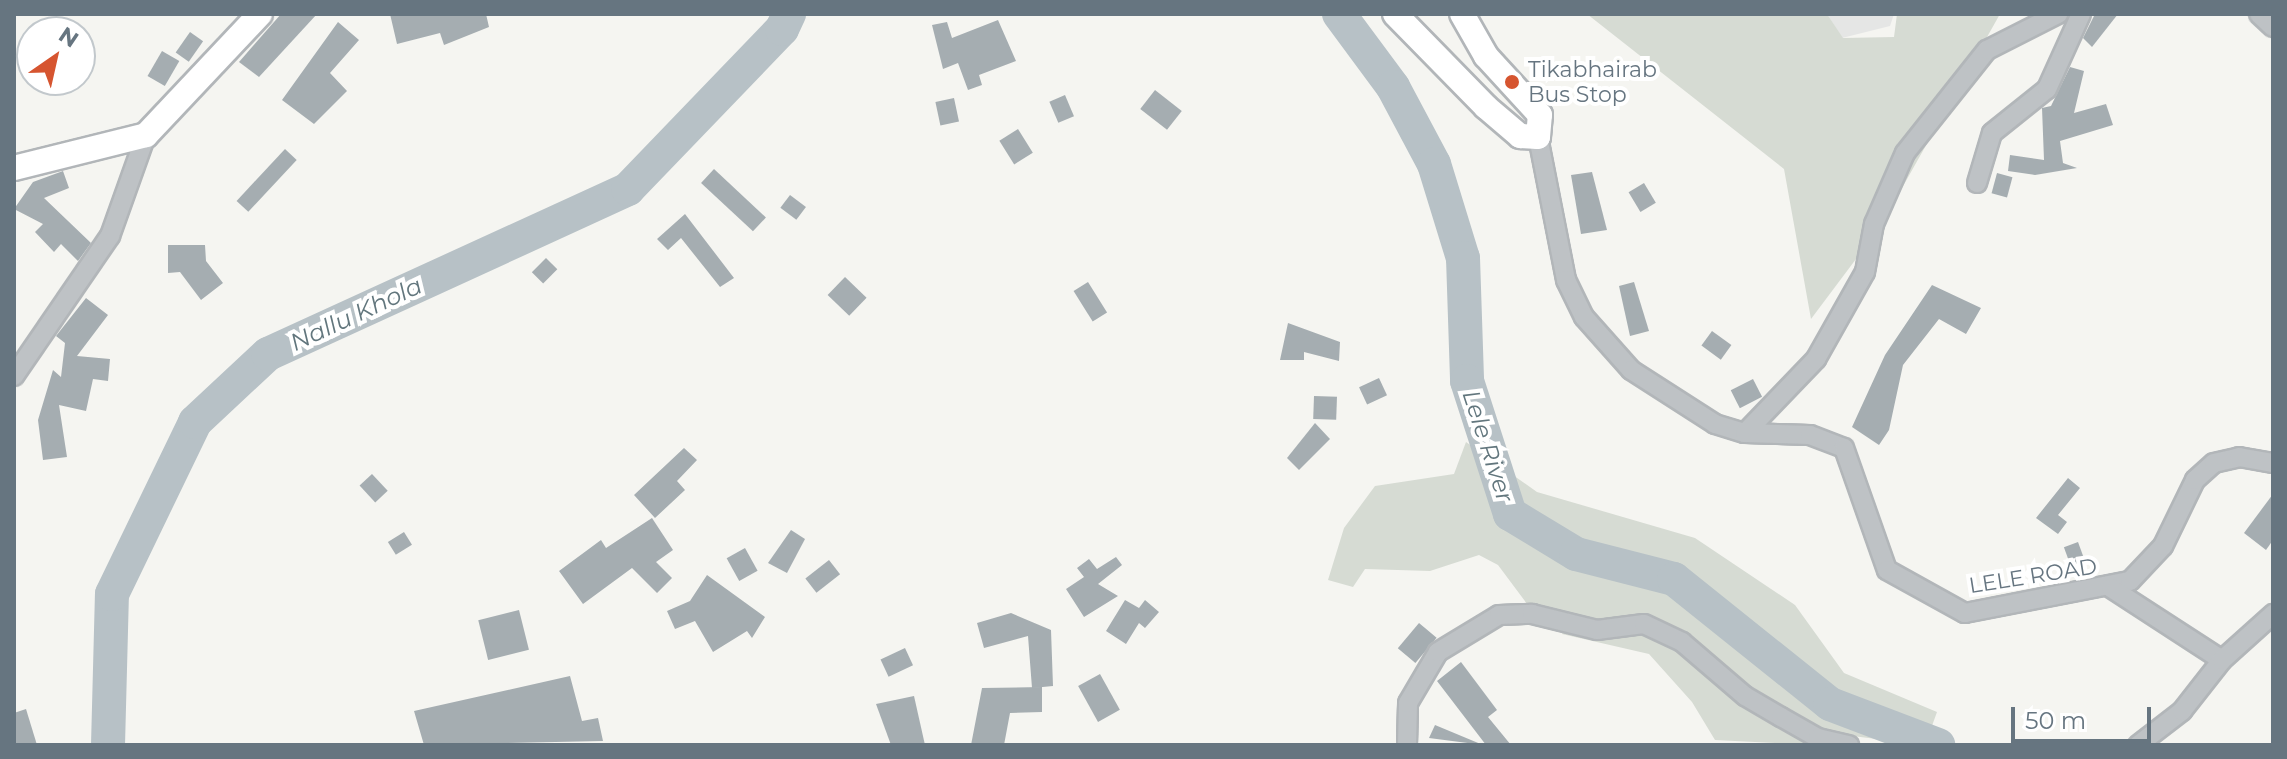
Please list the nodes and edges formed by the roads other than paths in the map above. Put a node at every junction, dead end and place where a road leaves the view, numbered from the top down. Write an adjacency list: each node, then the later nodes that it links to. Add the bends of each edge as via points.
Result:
1 (260, 14): 8 (main road)
2 (1395, 14): 9 (main road, via 1486,107 1520,136)
3 (1462, 14): 9 (main road, via 1486,56 1540,115)
4 (2058, 14): 13 (street, via 1987,50 1905,153 1874,224 1865,272 1816,359 1790,394)
5 (2081, 14): 11 (street, via 2047,89 1992,133)
6 (2259, 14): 7 (street)
7 (2273, 27)
8 (146, 135): 10 (main road); 12 (street, via 110,236)
9 (1538, 137): 13 (street, LELE ROAD, via 1550,225 1584,317 1661,393)
10 (14, 168)
11 (1977, 183)
12 (14, 376)
13 (1745, 433): 15 (street, LELE ROAD, via 1810,435 1844,448 1887,570 1965,613)
14 (2273, 463): 15 (street, LELE ROAD, via 2239,457 2214,463 2195,480 2163,546 2130,581)
15 (2111, 588): 17 (street)
16 (2273, 614): 17 (street)
17 (2222, 660): 20 (street, via 2182,711)
18 (1407, 745): 19 (street, via 1408,703 1438,652 1499,615 1532,614 1597,630 1644,624 1682,642 1745,696 1818,738)
19 (1849, 745)
20 (2138, 745)

